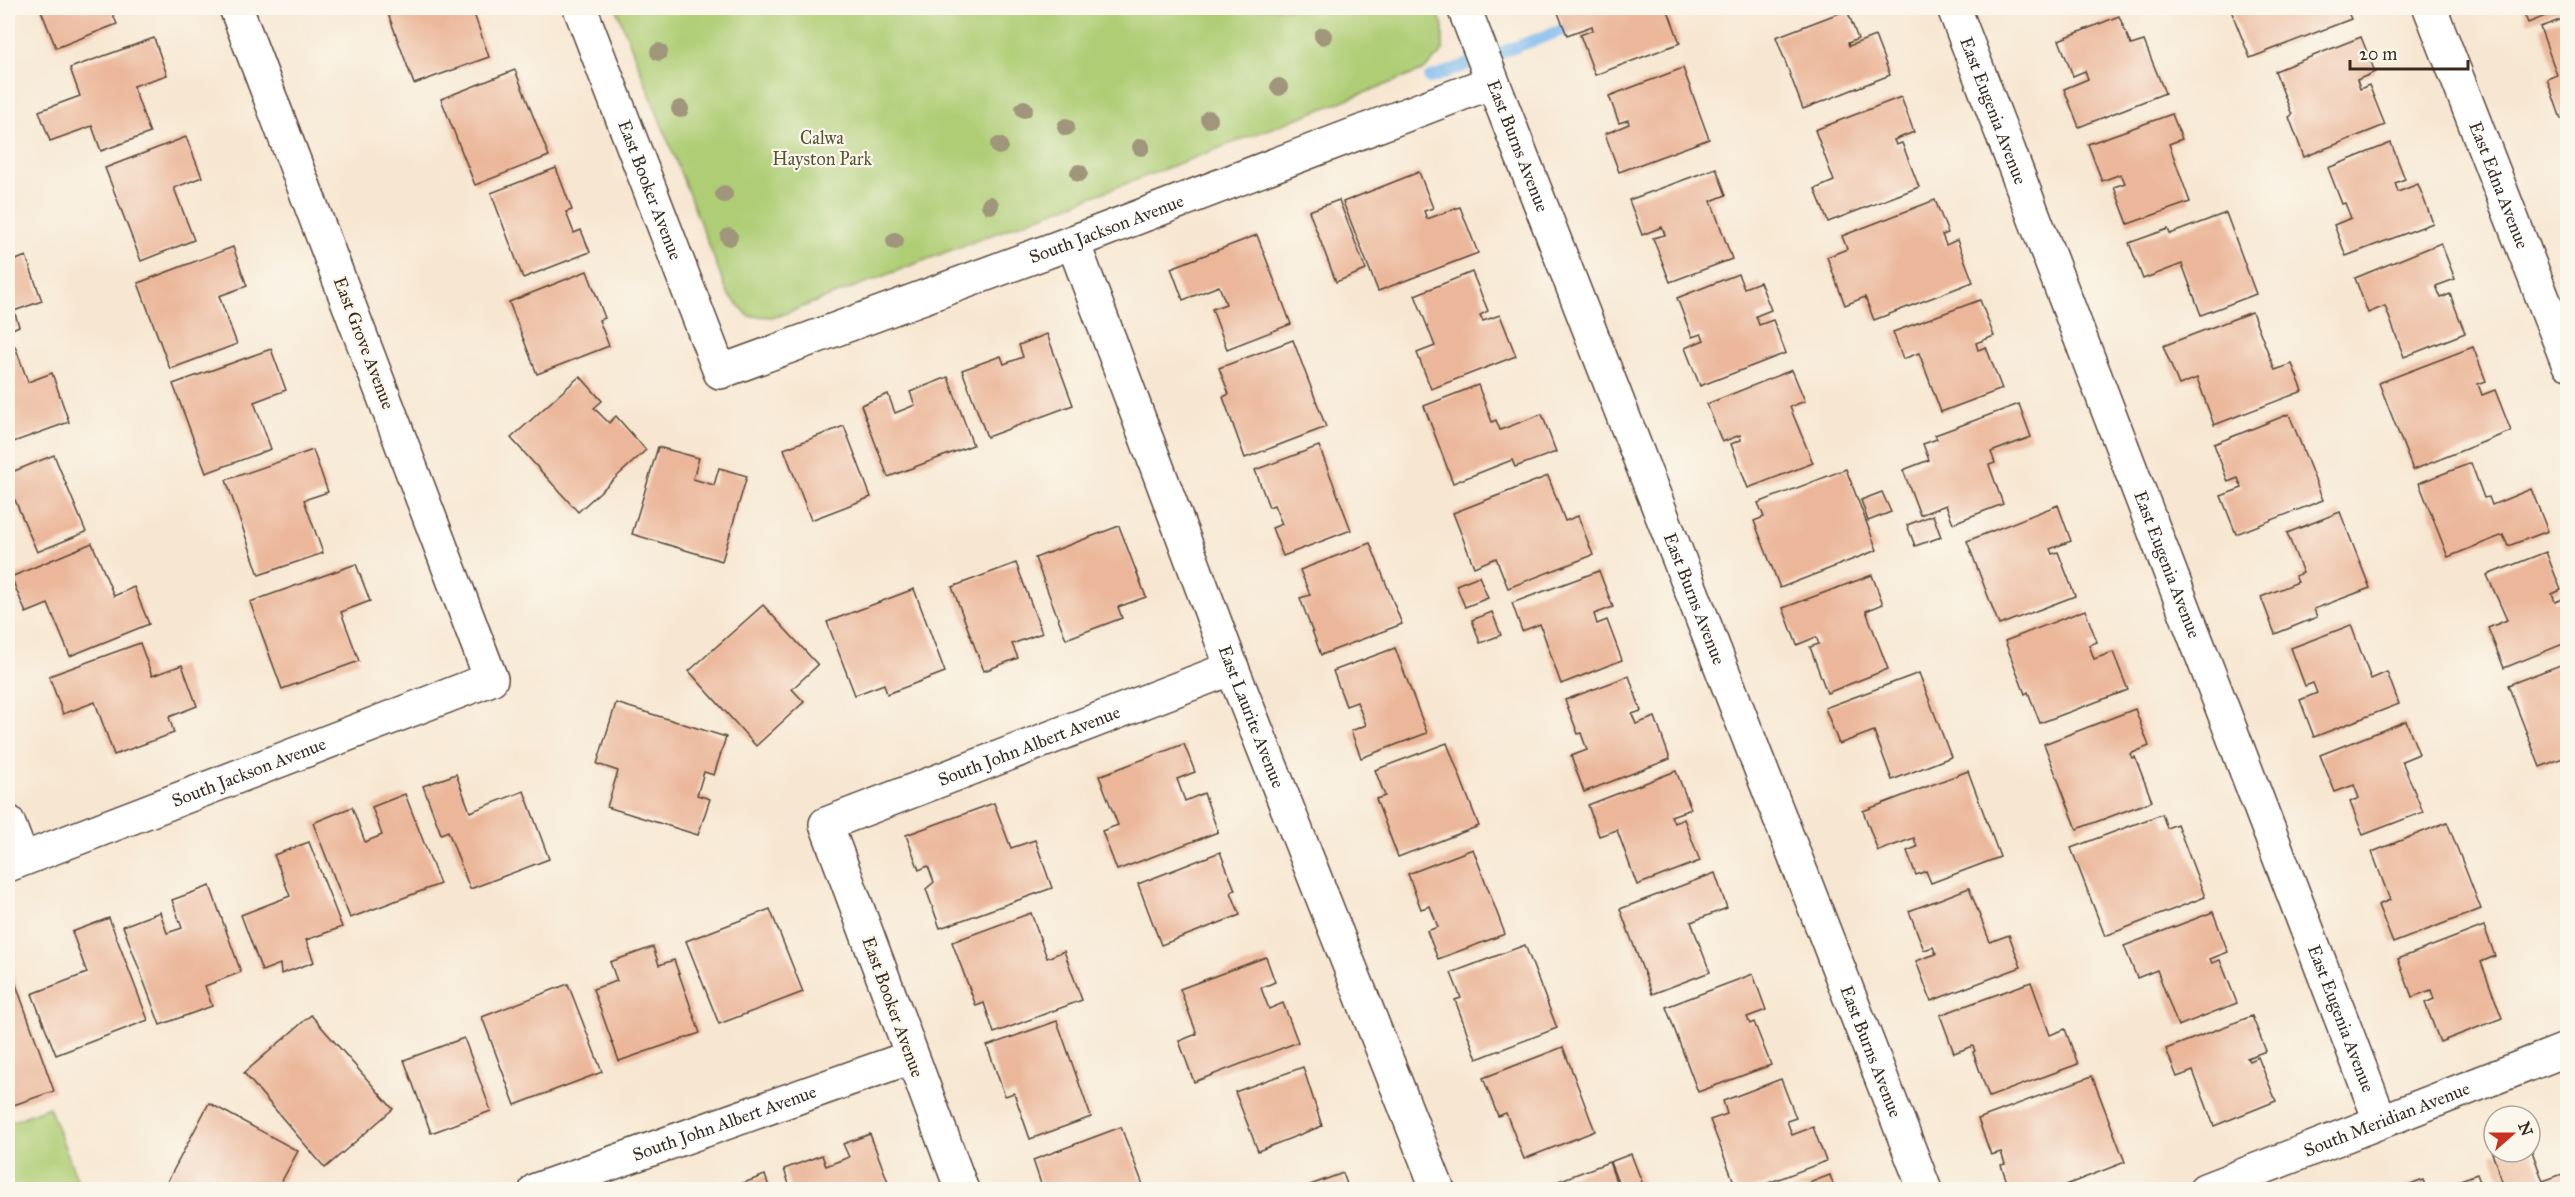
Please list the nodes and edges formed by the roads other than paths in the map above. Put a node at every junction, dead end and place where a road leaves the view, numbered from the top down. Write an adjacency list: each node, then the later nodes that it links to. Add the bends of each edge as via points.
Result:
1 (236, 8): 11 (street, East Grove Avenue)
2 (580, 8): 9 (street, East Booker Avenue)
3 (1464, 8): 6 (street, East Burns Avenue)
4 (1954, 8): 17 (street, East Eugenia Avenue)
5 (2430, 8): 8 (street, East Edna Avenue)
6 (1492, 82): 7 (street, South Jackson Avenue); 21 (street, East Burns Avenue)
7 (1073, 242): 9 (street, South Jackson Avenue); 10 (street, East Laurite Avenue)
8 (2568, 363)
9 (720, 372)
10 (1232, 668): 13 (street, South John Albert Avenue); 20 (street, East Laurite Avenue)
11 (491, 679): 14 (street, South Jackson Avenue)
12 (8, 822): 14 (street)
13 (826, 824): 16 (street, East Booker Avenue)
14 (15, 862)
15 (2568, 1049): 17 (street, South Meridian Avenue)
16 (911, 1057): 18 (street, South John Albert Avenue); 19 (street, East Booker Avenue)
17 (2380, 1120): 22 (street, South Meridian Avenue)
18 (536, 1190)
19 (962, 1190)
20 (1438, 1190)
21 (1925, 1190)
22 (2205, 1190)

